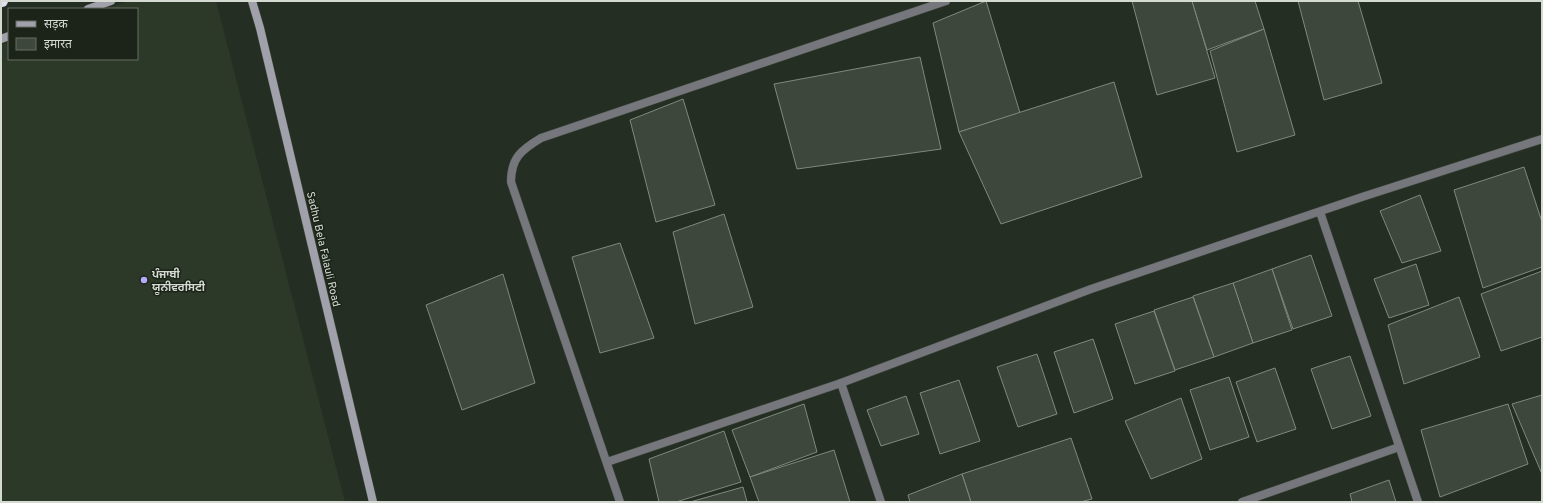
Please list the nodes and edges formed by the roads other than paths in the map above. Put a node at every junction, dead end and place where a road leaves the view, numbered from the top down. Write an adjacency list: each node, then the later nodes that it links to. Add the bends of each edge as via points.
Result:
1 (111, 1): 4 (street)
2 (252, 1): 10 (street, Sadhu Bela Falauli Road)
3 (946, 1): 9 (street, via 541,138 521,151 515,160 511,182)
4 (91, 8)
5 (1542, 139): 6 (street)
6 (1320, 212): 7 (street, via 1091,289); 8 (street)
7 (840, 383): 9 (street); 12 (street)
8 (1399, 447): 13 (street); 14 (street)
9 (607, 462): 11 (street)
10 (373, 502)
11 (620, 502)
12 (881, 502)
13 (1242, 502)
14 (1418, 502)

